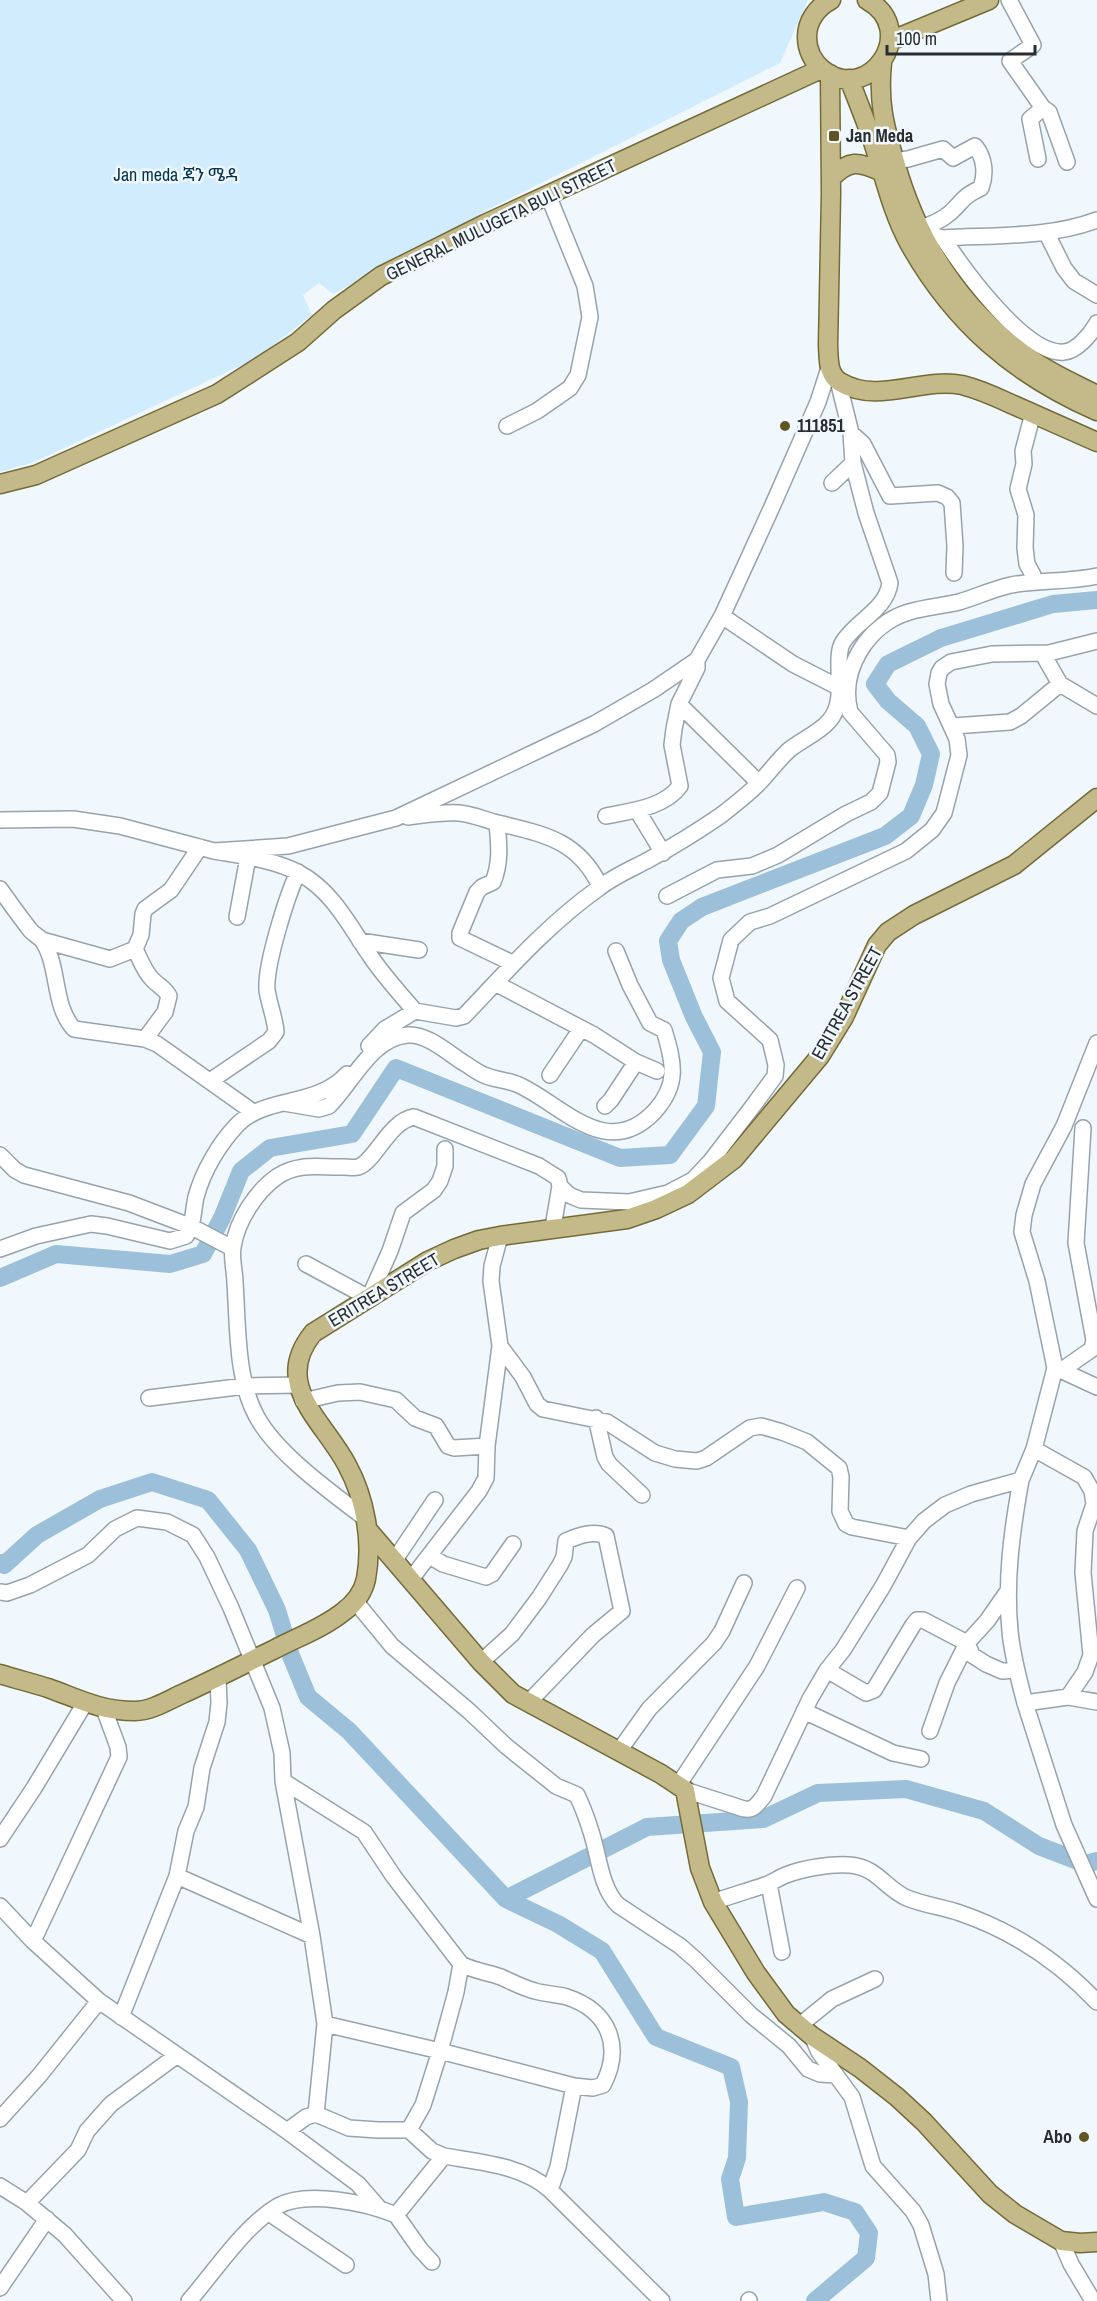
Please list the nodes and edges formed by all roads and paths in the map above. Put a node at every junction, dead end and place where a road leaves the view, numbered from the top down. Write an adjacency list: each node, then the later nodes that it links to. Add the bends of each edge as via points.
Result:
1 (867, 0): 5 (main road, via 886,18)
2 (989, 0): 5 (main road)
3 (1009, 0): 9 (street, via 1033,45 1010,61)
4 (826, 1): 7 (main road, via 809,24 807,37 809,49)
5 (890, 40): 6 (main road)
6 (882, 63): 8 (main road, via 862,77); 12 (main road, via 880,100)
7 (826, 72): 8 (main road); 13 (main road); 14 (main road, GENERAL MULUGETA BULI STREET)
8 (849, 79): 12 (main road, via 872,141)
9 (1043, 108): 10 (street, via 1030,119); 11 (street, via 1049,112)
10 (1038, 159)
11 (1067, 162)
12 (887, 166): 13 (main road, via 852,164); 16 (main road, via 901,184); 16 (street, via 943,148 953,158 975,146 980,152 984,179 981,188); 19 (main road, via 909,242)
13 (831, 178): 22 (main road, via 828,345)
14 (548, 195): 26 (street, via 585,285 591,317 578,375 570,388); 31 (main road, GENERAL MULUGETA BULI STREET, via 381,276 298,342 217,394 36,474)
15 (1097, 220): 17 (street)
16 (920, 231): 18 (street); 19 (main road)
17 (1046, 232): 18 (street); 20 (street, via 1064,268)
18 (943, 238): 21 (street, via 995,308 1051,351 1074,350)
19 (931, 264): 23 (main road, via 986,322 1032,360); 24 (main road, via 942,295 976,332 1035,380)
20 (1097, 295)
21 (1097, 323)
22 (834, 374): 25 (main road, via 863,390 962,386); 27 (street); 35 (street)
23 (1097, 395)
24 (1097, 411)
25 (1033, 413): 28 (main road); 33 (street, via 1017,489 1026,515 1025,548)
26 (507, 426)
27 (851, 433): 29 (street); 32 (street, via 863,444 890,496 938,493 952,503)
28 (1097, 442)
29 (853, 463): 30 (street); 40 (street, via 891,583 872,614 843,642)
30 (832, 483)
31 (0, 484)
32 (954, 573)
33 (1033, 575)
34 (1097, 576): 57 (street, via 1010,585 956,603 908,612 885,625 858,651 849,674 848,704 887,755 880,793 871,802 778,855 752,866 717,870)
35 (722, 616): 38 (street); 40 (street, via 794,664)
36 (1097, 641): 43 (street, via 1049,653 992,654 951,662 939,674 937,684 941,704)
37 (1044, 656): 39 (street)
38 (697, 660): 41 (street, via 697,668); 48 (street, via 594,724)
39 (1060, 684): 42 (street); 43 (street, via 1010,722)
40 (840, 688): 44 (street, via 836,711 829,722 772,765)
41 (679, 704): 44 (street); 46 (street, via 672,745 680,786 663,801)
42 (1097, 705)
43 (953, 726): 81 (street, via 958,755 944,813 932,830 906,851 750,922 731,940 721,978 727,1001 770,1040 775,1076 710,1162 693,1180 668,1193 629,1202)
44 (759, 783): 52 (street, via 720,816)
45 (1097, 798): 83 (main road, ERITREA STREET, via 1014,865 888,932 877,945 844,1017 820,1056 734,1159 714,1176 688,1194 627,1220)
46 (637, 810): 47 (street); 52 (street)
47 (606, 816)
48 (396, 818): 50 (street, via 460,813); 51 (street, via 288,846)
49 (0, 820): 51 (street, via 73,819 120,826)
50 (497, 823): 55 (street, via 563,843 594,874); 64 (street, via 498,872 493,882 477,892 460,938)
51 (207, 849): 53 (street); 61 (street, via 171,890 145,909)
52 (663, 853): 55 (street)
53 (248, 856): 54 (street); 58 (street)
54 (298, 872): 60 (street, via 319,886 349,921); 73 (street, via 268,982 276,1032)
55 (600, 886): 64 (street)
56 (0, 889): 59 (street)
57 (668, 897)
58 (237, 917)
59 (42, 940): 61 (street, via 110,959); 68 (street, via 58,994 74,1029)
60 (360, 941): 62 (street); 66 (street)
61 (135, 949): 68 (street, via 147,972 169,996 165,1012)
62 (419, 950)
63 (616, 951): 74 (street, via 650,1023 664,1030 673,1063 672,1084 666,1099 630,1130 612,1133 588,1127 517,1084 485,1076 424,1037 409,1035 379,1047 329,1106 320,1109)
64 (512, 963): 65 (street)
65 (495, 983): 66 (street, via 464,1016); 67 (street)
66 (415, 1011): 74 (street, via 385,1029 332,1089)
67 (581, 1029): 70 (street); 72 (street)
68 (145, 1039): 73 (street)
69 (1097, 1043): 77 (street)
70 (636, 1062): 71 (street); 75 (street)
71 (657, 1071)
72 (550, 1075)
73 (210, 1081): 76 (street)
74 (284, 1104): 76 (street)
75 (605, 1106)
76 (253, 1112): 82 (street, via 228,1136 202,1178)
77 (1064, 1126): 78 (street); 90 (street, via 1033,1184 1022,1232)
78 (1090, 1127): 90 (street, via 1076,1243 1094,1340 1092,1349)
79 (445, 1149): 88 (street, via 440,1181 403,1213)
80 (0, 1155): 82 (street, via 24,1175 129,1203)
81 (562, 1195): 83 (street); 85 (street, via 558,1178 538,1166 414,1117 407,1118 358,1167 310,1165 278,1176 250,1205)
82 (192, 1227): 85 (street); 86 (street, via 186,1236 170,1241 91,1224)
83 (553, 1227): 84 (main road, ERITREA STREET)
84 (500, 1236): 88 (main road, ERITREA STREET, via 479,1240 428,1261); 89 (street, via 491,1281)
85 (230, 1246): 91 (street)
86 (0, 1249)
87 (306, 1264): 88 (street)
88 (369, 1298): 93 (main road, ERITREA STREET, via 313,1333 304,1344 298,1360)
89 (501, 1346): 95 (street, via 543,1409); 96 (street)
90 (1058, 1369): 92 (street); 97 (street)
91 (245, 1386): 93 (street); 94 (street); 102 (street, via 257,1417 268,1432 313,1478)
92 (1097, 1387)
93 (301, 1393): 96 (street, via 338,1392 396,1400 415,1418 436,1426 448,1446); 102 (main road, via 347,1464)
94 (149, 1398)
95 (596, 1418): 99 (street, via 604,1457); 103 (street, via 664,1457 697,1461 750,1428 761,1426 782,1432 807,1442 839,1468 840,1511 846,1524)
96 (488, 1446): 105 (street, via 486,1478)
97 (1034, 1449): 98 (street); 101 (street, via 1084,1477)
98 (1021, 1480): 103 (street, via 945,1505); 110 (street)
99 (642, 1495)
100 (435, 1500): 106 (street)
101 (1096, 1504): 120 (street, via 1085,1531 1083,1573 1091,1655)
102 (367, 1524): 106 (main road); 112 (main road, via 366,1578)
103 (909, 1538): 116 (street, via 883,1586)
104 (513, 1544): 105 (street, via 486,1577)
105 (430, 1556): 107 (street)
106 (394, 1561): 107 (main road)
107 (411, 1579): 115 (main road)
108 (744, 1583): 128 (street, via 714,1643 649,1709)
109 (797, 1588): 131 (street, via 757,1666)
110 (1008, 1591): 113 (street); 117 (street)
111 (0, 1592): 114 (street, via 30,1585 88,1555 115,1529 137,1518 167,1522 193,1535 207,1557)
112 (355, 1601): 114 (main road, via 316,1630); 150 (street, via 392,1646 506,1746 556,1786 577,1795 607,1887 618,1905 680,1946 789,2046 808,2069)
113 (967, 1643): 116 (street, via 917,1620 870,1693); 117 (street, via 972,1655 986,1664 1002,1671); 127 (street)
114 (253, 1660): 119 (main road); 130 (street, via 272,1707)
115 (482, 1662): 123 (main road); 123 (street, via 527,1615 560,1565 566,1541 580,1535 606,1536 622,1611 593,1635)
116 (827, 1670): 126 (street)
117 (1016, 1670): 124 (street)
118 (0, 1674): 122 (main road)
119 (218, 1678): 125 (main road, via 146,1710); 133 (street, via 217,1722)
120 (1068, 1697): 121 (street); 124 (street)
121 (1097, 1702)
122 (84, 1703): 125 (main road); 132 (street)
123 (528, 1703): 128 (main road)
124 (1025, 1703): 135 (street, via 1064,1825)
125 (104, 1709): 139 (street, via 119,1757)
126 (804, 1711): 129 (street, via 876,1746); 131 (street, via 764,1796 754,1808 744,1809)
127 (930, 1731)
128 (619, 1751): 131 (main road)
129 (921, 1759)
130 (283, 1781): 138 (street); 141 (street, via 364,1832)
131 (682, 1787): 136 (main road)
132 (0, 1839)
133 (177, 1876): 138 (street); 145 (street)
134 (768, 1884): 136 (street); 140 (street); 144 (street, via 803,1870 848,1865 864,1868 908,1898 1001,1928 1080,1984)
135 (1097, 1899)
136 (713, 1902): 147 (main road, via 786,2014)
137 (0, 1906): 139 (street)
138 (312, 1936): 146 (street)
139 (33, 1941): 143 (street)
140 (782, 1952)
141 (461, 1964): 148 (street); 151 (street, via 535,1992 570,1998 602,2019 613,2052 610,2070 603,2085)
142 (875, 1979): 147 (street, via 832,1999)
143 (99, 2001): 145 (street); 153 (street)
144 (1097, 2002)
145 (121, 2018): 149 (street)
146 (325, 2024): 148 (street); 152 (street)
147 (806, 2031): 150 (street); 164 (main road, via 897,2097 990,2194)
148 (440, 2051): 151 (street); 154 (street, via 423,2105)
149 (176, 2056): 155 (street); 159 (street, via 111,2104 87,2131 78,2150)
150 (836, 2075): 172 (street, via 852,2097 873,2166 921,2225 936,2274)
151 (574, 2086): 158 (street)
152 (316, 2114): 154 (street, via 349,2128); 155 (street)
153 (0, 2119)
154 (409, 2130): 156 (street, via 432,2151)
155 (286, 2131): 160 (street, via 358,2184)
156 (444, 2156): 158 (street, via 526,2175); 162 (street)
157 (0, 2186): 159 (street)
158 (550, 2190): 171 (street)
159 (27, 2203): 163 (street)
160 (378, 2207): 161 (street, via 294,2200); 162 (street)
161 (269, 2213): 167 (street); 170 (street)
162 (396, 2215): 166 (street)
163 (47, 2218): 168 (street); 169 (street)
164 (1061, 2241): 165 (main road); 173 (street)
165 (1097, 2242)
166 (432, 2262)
167 (346, 2265)
168 (0, 2288)
169 (124, 2301)
170 (189, 2301)
171 (662, 2301)
172 (939, 2301)
173 (1093, 2301)

